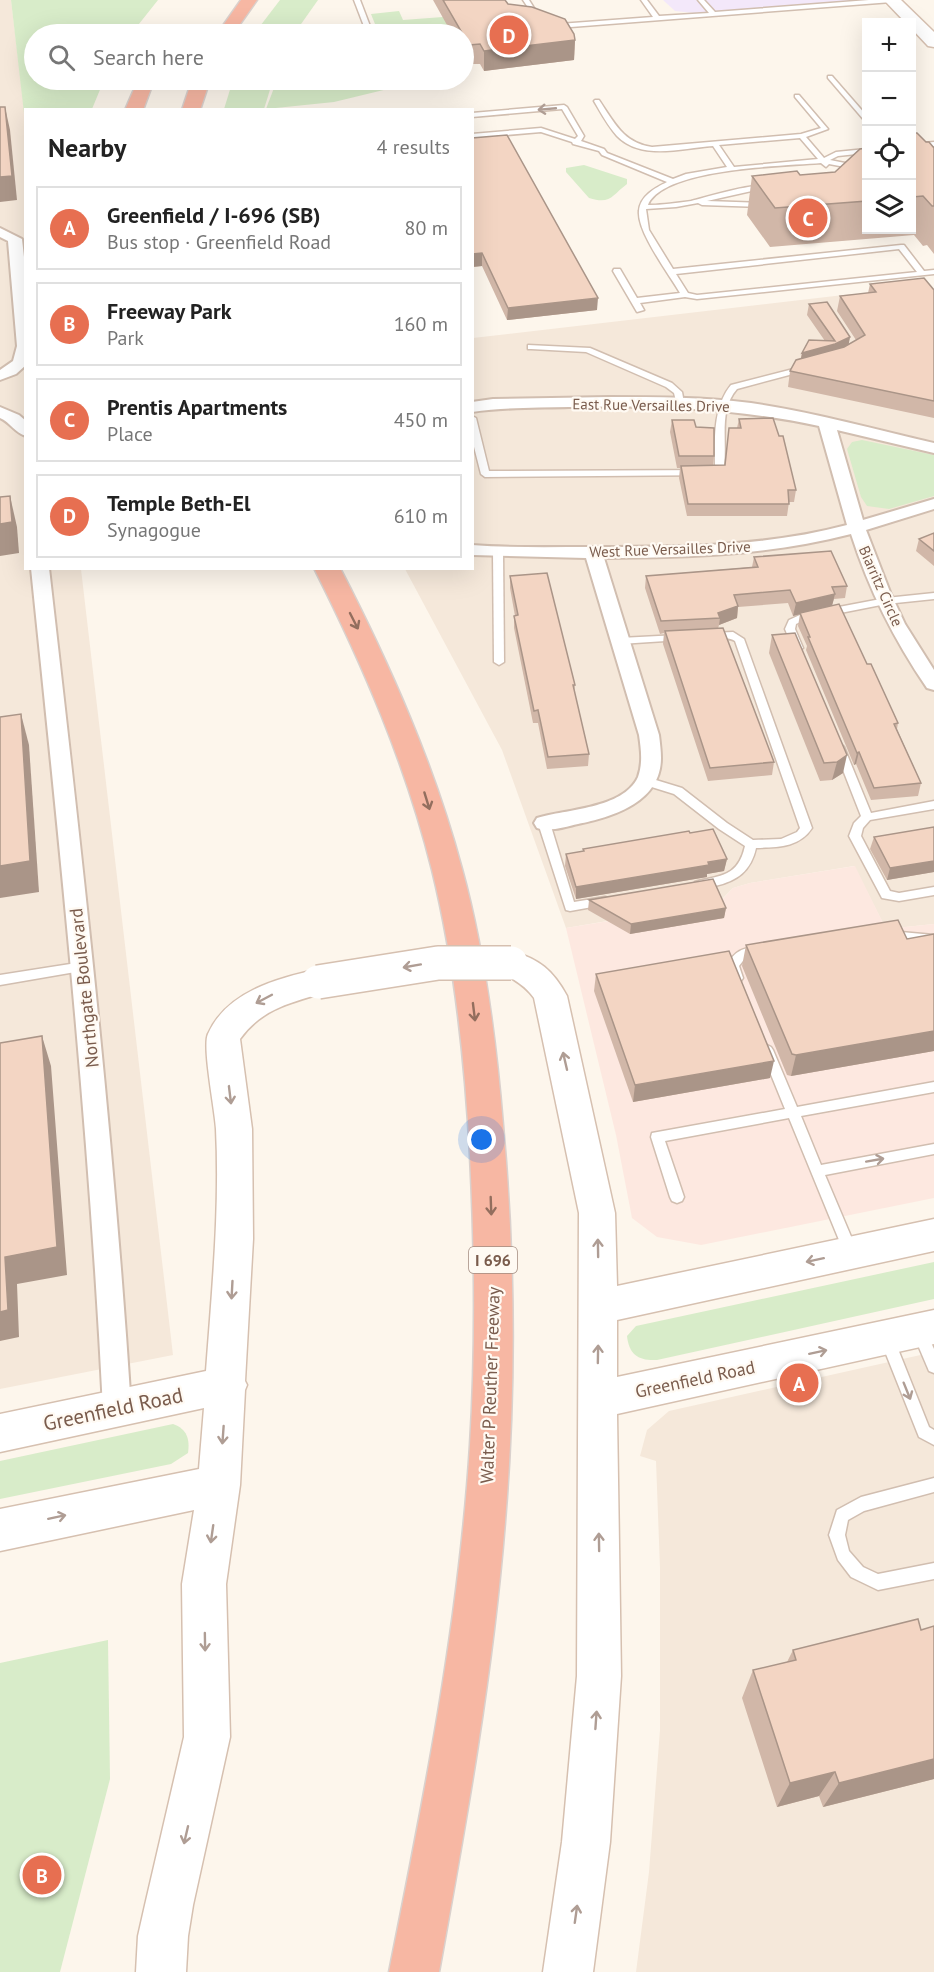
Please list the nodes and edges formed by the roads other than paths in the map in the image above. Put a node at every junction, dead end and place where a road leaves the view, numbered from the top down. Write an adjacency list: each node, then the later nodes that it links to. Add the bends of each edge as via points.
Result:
1 (249, 0): 9 (highway)
2 (357, 0): 10 (lane)
3 (526, 0): 8 (lane, via 537,17 558,26)
4 (644, 0): 8 (lane)
5 (701, 0): 7 (lane)
6 (892, 0): 7 (lane); 11 (main road)
7 (713, 14): 8 (lane)
8 (658, 19)
9 (232, 24)
10 (365, 24)
11 (934, 42)
12 (830, 77): 19 (lane)
13 (141, 90): 17 (highway)
14 (198, 90): 18 (highway)
15 (797, 96): 22 (lane, via 825,129)
16 (597, 101): 24 (lane, via 618,134 633,146 652,149)
17 (135, 108)
18 (192, 108)
19 (862, 113)
20 (474, 115): 23 (lane, one-way to 20, via 581,136 564,107)
21 (474, 136): 23 (lane, via 541,130)
22 (802, 136): 24 (lane); 28 (lane)
23 (578, 143): 32 (lane, via 594,154 604,154)
24 (714, 143): 30 (lane)
25 (934, 144): 26 (lane)
26 (916, 146)
27 (862, 151): 28 (lane, via 836,154)
28 (823, 161): 29 (lane); 30 (lane); 31 (lane)
29 (862, 163)
30 (732, 169): 32 (lane, via 686,176)
31 (835, 174)
32 (673, 182): 36 (lane, via 658,189)
33 (775, 186): 34 (lane, via 734,191)
34 (698, 203): 35 (lane); 36 (lane)
35 (766, 205)
36 (644, 207): 39 (lane, via 645,230)
37 (0, 232): 45 (street, via 15,239)
38 (617, 272): 43 (lane)
39 (670, 272): 41 (lane, via 901,248); 42 (lane)
40 (934, 272): 41 (lane)
41 (922, 273): 42 (lane, via 697,297)
42 (685, 295): 43 (lane)
43 (634, 301): 44 (lane)
44 (640, 310)
45 (24, 335)
46 (531, 348): 50 (lane, via 587,350 669,385 678,392)
47 (24, 359): 49 (street, via 15,369)
48 (814, 365): 51 (lane, via 734,387 726,394)
49 (0, 375)
50 (680, 403): 51 (street, East Rue Versailles Drive); 52 (street, East Rue Versailles Drive)
51 (723, 405): 54 (street, East Rue Versailles Drive); 55 (lane, via 719,473 485,474)
52 (474, 407)
53 (0, 412): 56 (street)
54 (827, 424): 57 (street, East Rue Versailles Drive); 59 (street, Biarritz Circle)
55 (474, 427)
56 (24, 429)
57 (934, 448)
58 (934, 504): 59 (street, West Rue Versailles Drive)
59 (857, 528): 62 (street, West Rue Versailles Drive, via 790,542 725,549); 66 (street, Biarritz Circle)
60 (474, 550): 61 (street, West Rue Versailles Drive)
61 (498, 552): 62 (street, West Rue Versailles Drive); 71 (lane)
62 (593, 552): 67 (street)
63 (40, 570): 85 (street, Northgate Boulevard)
64 (328, 570): 109 (highway, Walter P Reuther Freeway / I 696, one-way to 109, via 399,719 448,870 472,994 490,1188 493,1362 487,1485 460,1712)
65 (934, 596): 66 (lane)
66 (886, 601): 68 (street, Biarritz Circle); 70 (lane, via 792,622 790,629)
67 (620, 641): 74 (street, via 653,753); 78 (lane, via 733,635 739,639 806,828 801,835 782,843)
68 (907, 644): 69 (street, Biarritz Circle); 72 (street, Biarritz Circle)
69 (934, 652)
70 (803, 661)
71 (499, 662)
72 (934, 684)
73 (835, 736): 76 (lane)
74 (646, 781): 77 (street, via 631,797 601,812); 78 (lane, via 678,791)
75 (934, 805): 76 (lane)
76 (867, 817): 80 (lane, via 855,836 886,895)
77 (544, 823): 81 (lane, via 570,907)
78 (751, 844): 79 (lane, via 741,871)
79 (687, 887)
80 (934, 891)
81 (617, 899)
82 (875, 933): 83 (lane)
83 (934, 939)
84 (767, 949): 87 (lane, via 736,958 733,966)
85 (83, 967): 86 (lane); 101 (street, Northgate Boulevard, via 107,1233)
86 (0, 980)
87 (741, 987)
88 (763, 1040): 90 (lane)
89 (934, 1087): 90 (lane)
90 (794, 1113): 92 (lane); 93 (lane, via 657,1137)
91 (934, 1149): 92 (lane, one-way to 91)
92 (818, 1171): 95 (lane)
93 (677, 1197)
94 (934, 1235): 95 (main road)
95 (851, 1253): 96 (main road, one-way to 96)
96 (598, 1307): 99 (main road, one-way to 99, bridge, via 597,1213 550,996 538,977 511,963 445,960 280,990 250,1006 223,1037 234,1129); 100 (main road, one-way to 96)
97 (913, 1332): 98 (lane); 100 (main road, Greenfield Road, one-way to 97); 103 (lane, one-way to 103, via 924,1432)
98 (934, 1366)
99 (227, 1386): 101 (main road, Greenfield Road); 104 (main road, one-way to 104)
100 (597, 1400): 110 (main road, one-way to 100, via 586,1842 599,1676)
101 (117, 1408): 102 (main road, Greenfield Road)
102 (0, 1433)
103 (934, 1438)
104 (219, 1485): 106 (main road, one-way to 104); 108 (main road, one-way to 108, via 204,1584 207,1737 169,1905)
105 (934, 1485): 107 (lane, via 861,1504 842,1515 837,1535 843,1555 857,1572 878,1582)
106 (0, 1530)
107 (934, 1571)
108 (161, 1972)
109 (414, 1972)
110 (568, 1972)

